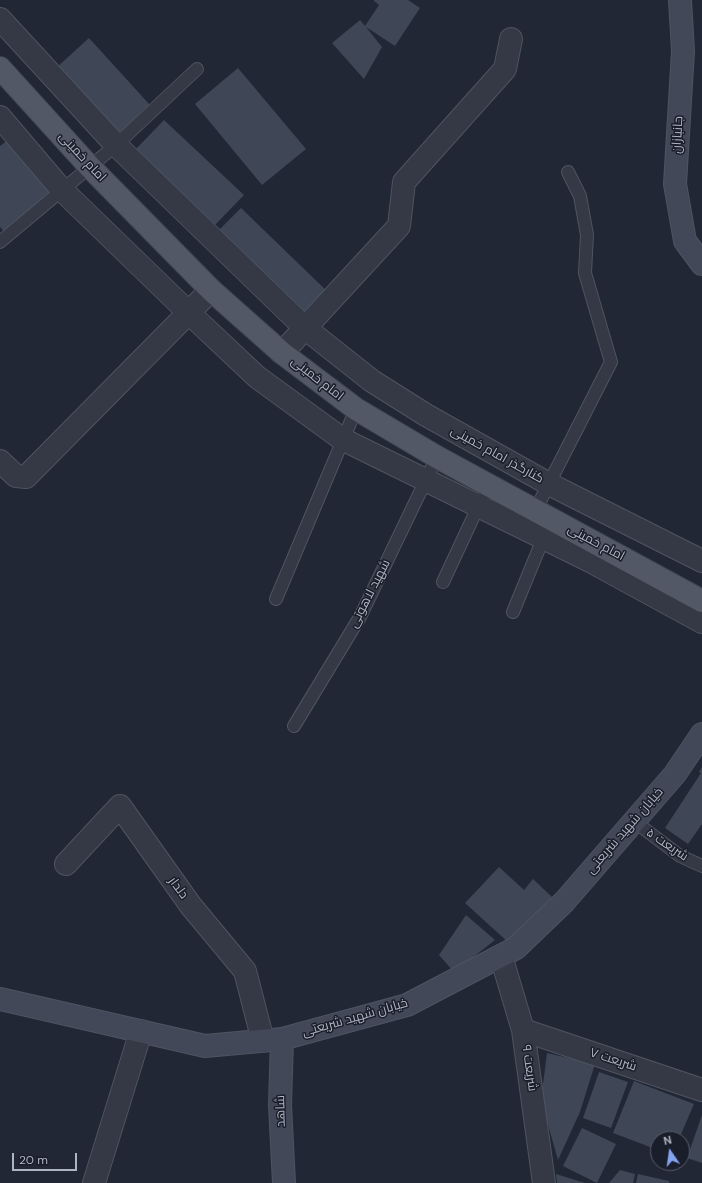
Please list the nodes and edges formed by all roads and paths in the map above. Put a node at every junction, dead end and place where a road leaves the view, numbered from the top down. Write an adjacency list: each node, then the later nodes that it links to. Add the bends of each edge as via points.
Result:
1 (680, 0): 12 (street, جانبازان, via 683,52 675,184 685,241)
2 (0, 19): 7 (street, کنارگذر امام خمینی)
3 (511, 39): 15 (street, via 505,69 404,182 399,226)
4 (0, 68): 8 (main road, امام خمینی)
5 (197, 69): 7 (lane)
6 (0, 117): 10 (street)
7 (116, 144): 8 (lane); 15 (street, کنارگذر امام خمینی)
8 (89, 166): 10 (lane); 13 (main road, امام خمینی)
9 (568, 172): 22 (lane, via 580,196 587,234 585,273 611,362)
10 (62, 190): 11 (lane); 14 (street)
11 (0, 242)
12 (702, 264)
13 (211, 290): 14 (street); 16 (main road, امام خمینی)
14 (189, 313): 18 (street, via 257,377); 20 (street, via 26,477 16,476)
15 (305, 328): 16 (street); 22 (street, کنارگذر امام خمینی, via 372,382)
16 (282, 353): 17 (main road, امام خمینی)
17 (356, 409): 18 (lane); 19 (main road, امام خمینی)
18 (342, 439): 21 (street); 28 (lane)
19 (437, 457): 21 (lane, شهید لاهوتی); 23 (main road, امام خمینی)
20 (0, 461)
21 (425, 481): 24 (street); 32 (lane, شهید لاهوتی, via 360,617)
22 (549, 484): 25 (lane); 26 (street, کنارگذر امام خمینی)
23 (490, 486): 24 (lane); 25 (main road, امام خمینی)
24 (478, 507): 25 (street); 27 (lane)
25 (544, 523): 29 (main road, امام خمینی); 30 (lane); 31 (street, via 592,562)
26 (702, 561)
27 (443, 582)
28 (276, 599)
29 (702, 600)
30 (513, 612)
31 (702, 622)
32 (294, 726)
33 (702, 734): 34 (street, خیابان شهید شریعتی, via 675,774)
34 (634, 821): 36 (lane, شریعت ۵, via 680,856); 37 (street, خیابان شهید شریعتی, via 564,902 516,948)
35 (66, 864): 41 (street, دلدار, via 120,806 191,906 245,971)
36 (702, 866)
37 (501, 956): 39 (street, شریعت ۹); 41 (street, خیابان شهید شریعتی, via 407,1005)
38 (0, 999): 40 (street, خیابان شهید شریعتی)
39 (523, 1030): 42 (street, شریعت ۷); 45 (street, شریعت ۹)
40 (141, 1031): 41 (street, خیابان شهید شریعتی, via 205,1046); 43 (street)
41 (273, 1040): 44 (street, شاهد)
42 (702, 1090)
43 (94, 1183)
44 (284, 1183)
45 (544, 1183)

